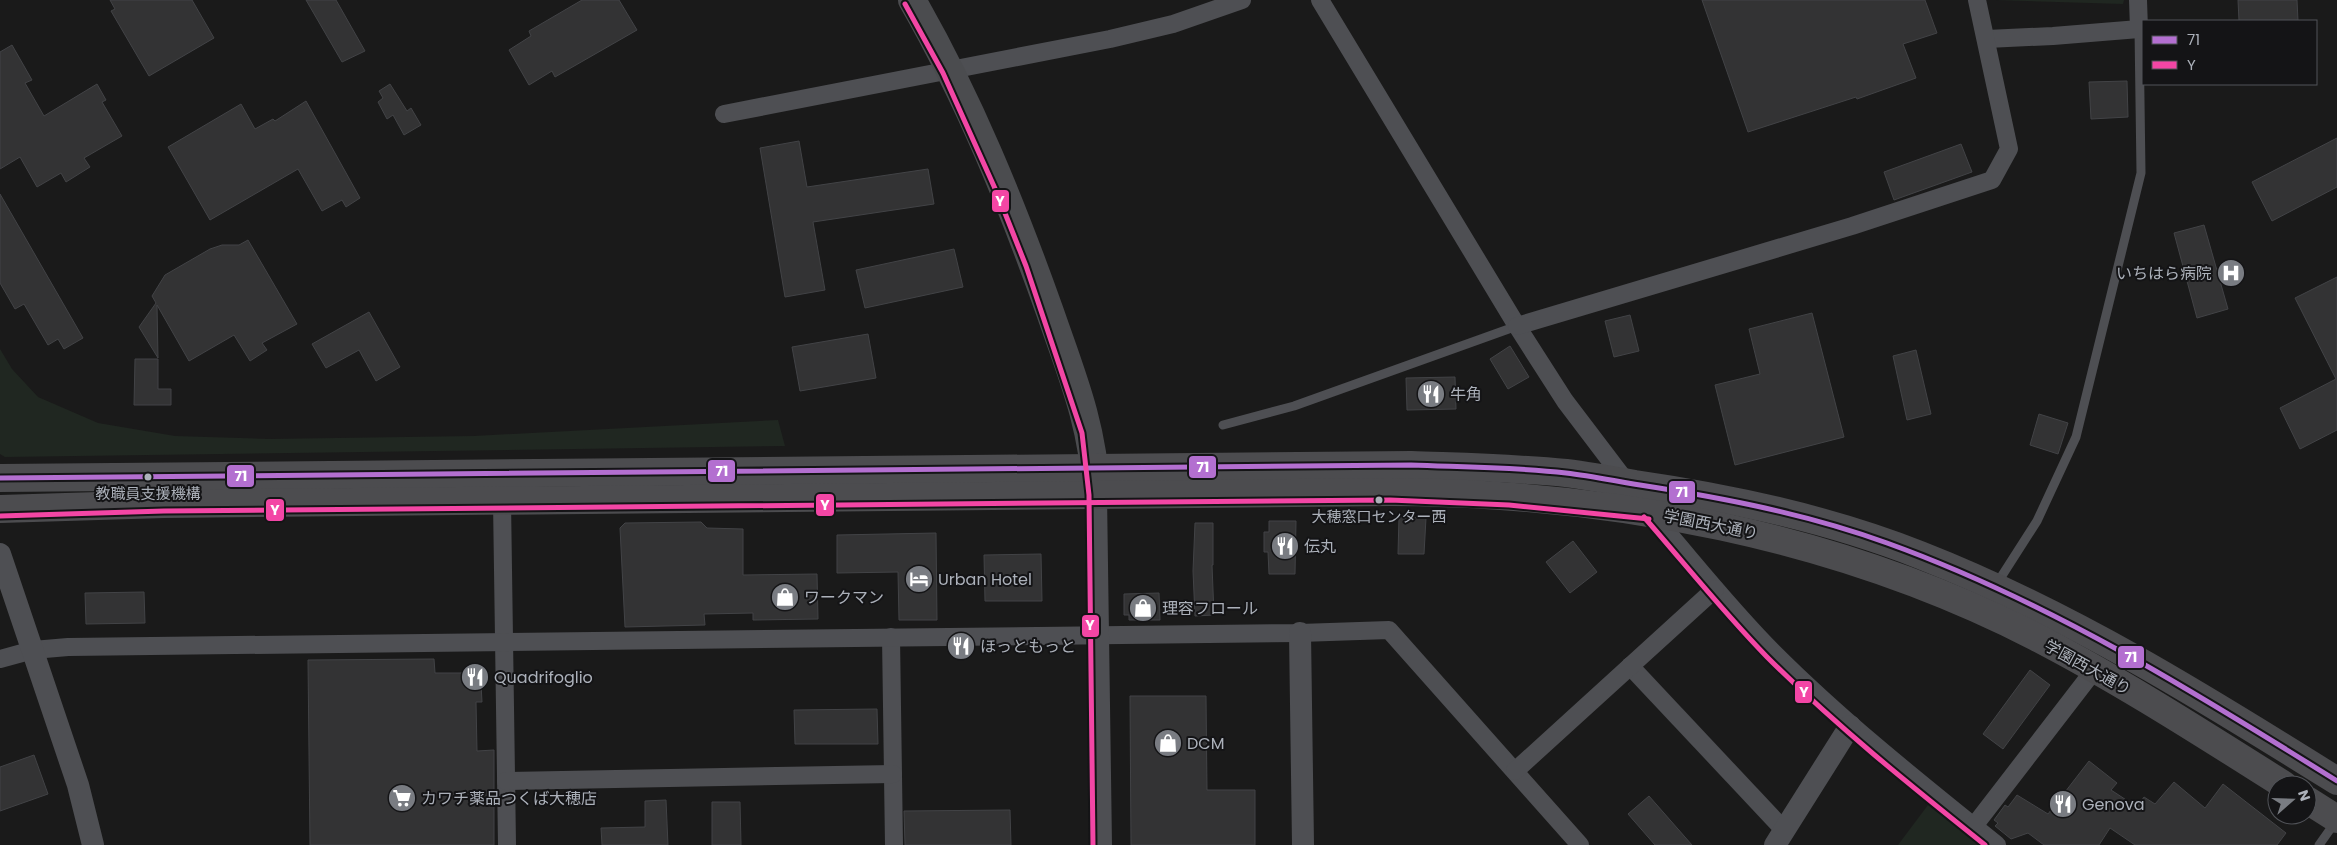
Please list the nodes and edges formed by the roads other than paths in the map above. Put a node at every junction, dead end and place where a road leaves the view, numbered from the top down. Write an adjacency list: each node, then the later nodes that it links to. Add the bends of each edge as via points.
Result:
1 (912, 0): 8 (main road)
2 (1242, 0): 8 (street, via 1172,24 1119,37)
3 (1320, 0): 10 (street)
4 (1977, 0): 7 (street)
5 (2138, 0): 6 (street)
6 (2139, 29): 7 (street); 20 (lane, via 2141,173 2076,437 2037,521)
7 (1986, 38): 10 (street, via 2009,149 1992,180 1843,229)
8 (950, 70): 9 (street); 12 (main road, via 976,124 1033,263 1081,402)
9 (724, 114)
10 (1517, 326): 11 (lane, via 1294,406); 14 (street, via 1565,401)
11 (1223, 425)
12 (1094, 467): 13 (highway, 学園西大通り); 14 (highway, 学園西大通り, via 1412,465 1551,472); 15 (main road)
13 (0, 478)
14 (1626, 483): 18 (street); 20 (highway, 学園西大通り, via 1710,495 1834,526 1920,555)
15 (1096, 495): 16 (highway, 学園西大通り); 18 (highway, 学園西大通り, via 1420,492); 23 (street)
16 (502, 501): 17 (highway, 学園西大通り); 25 (street)
17 (0, 509)
18 (1650, 512): 21 (street); 29 (highway, 学園西大通り, via 1778,538 1938,592 2035,636)
19 (0, 554): 26 (street)
20 (1994, 587): 35 (highway, 学園西大通り, via 2113,647)
21 (1715, 588): 28 (street); 30 (street, via 1772,652)
22 (1300, 633): 23 (street); 31 (street, via 1389,630); 44 (street)
23 (1098, 635): 24 (street); 43 (street)
24 (892, 637): 25 (street); 32 (street)
25 (504, 642): 26 (street); 34 (street)
26 (33, 650): 27 (street); 40 (street, via 78,785)
27 (0, 659)
28 (1630, 666): 31 (street); 39 (street)
29 (2095, 669): 33 (highway, 学園西大通り); 38 (street)
30 (1850, 726): 38 (street); 39 (street)
31 (1515, 771): 45 (street)
32 (893, 774): 34 (street); 42 (street)
33 (2268, 775)
34 (506, 781): 41 (street)
35 (2337, 781)
36 (2317, 806): 37 (highway)
37 (2337, 819): 47 (lane)
38 (1974, 826): 46 (street)
39 (1780, 838)
40 (93, 845)
41 (507, 845)
42 (894, 845)
43 (1101, 845)
44 (1304, 845)
45 (1580, 845)
46 (1997, 845)
47 (2318, 845)

